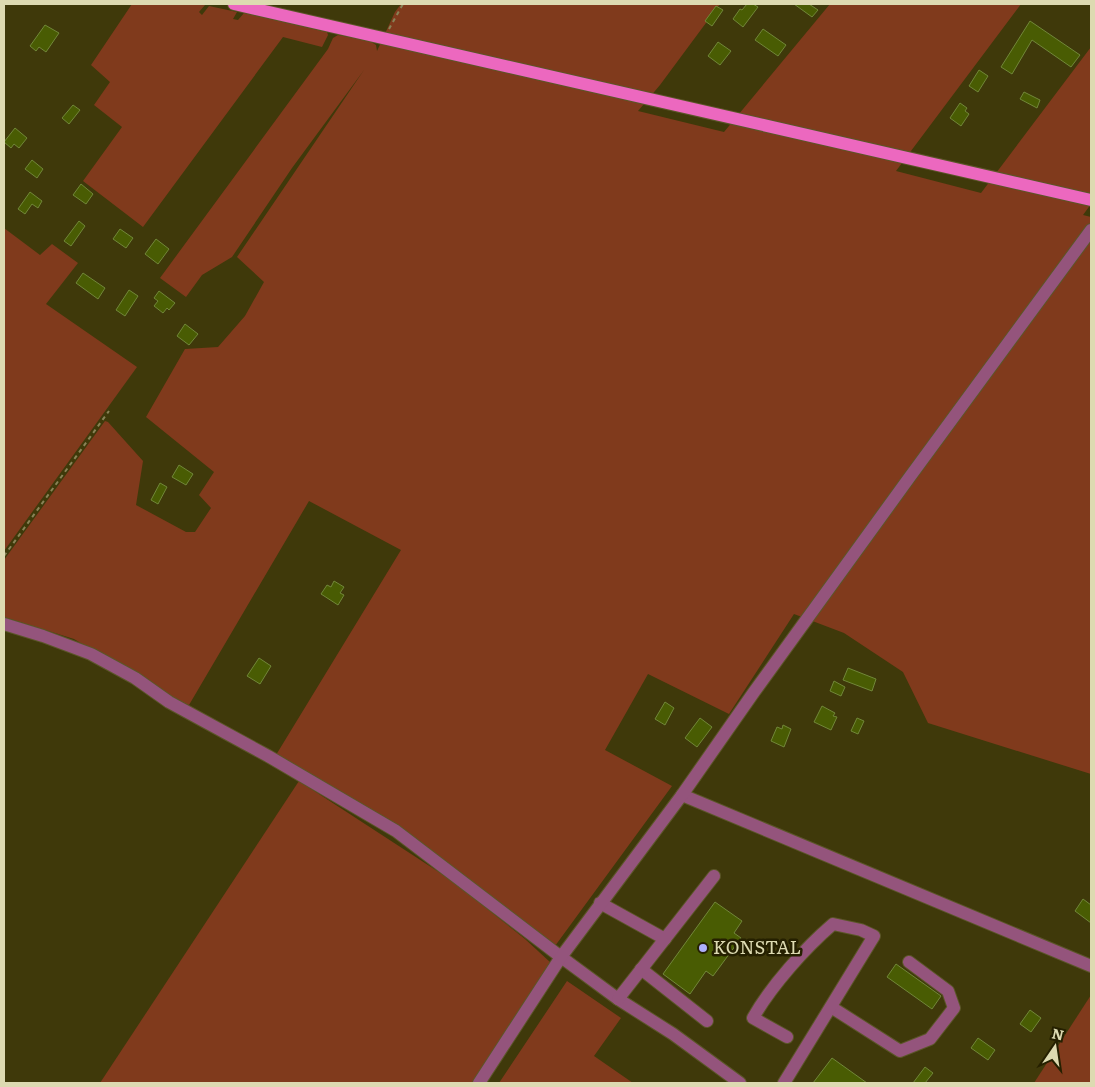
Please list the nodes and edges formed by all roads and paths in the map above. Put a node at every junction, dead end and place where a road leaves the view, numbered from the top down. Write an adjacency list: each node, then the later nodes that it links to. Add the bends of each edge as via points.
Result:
1 (234, 4): 3 (main road)
2 (403, 4): 3 (path)
3 (386, 38): 4 (main road)
4 (1091, 200)
5 (1091, 230): 9 (street)
6 (109, 411): 7 (path)
7 (4, 556)
8 (4, 624): 13 (street, via 91,654 396,831)
9 (682, 795): 11 (street); 15 (street)
10 (714, 876): 12 (street)
11 (600, 903): 12 (street); 13 (street)
12 (665, 938): 16 (street)
13 (561, 958): 17 (street); 21 (street)
14 (909, 962): 18 (street, via 948,992 954,1008 930,1039 900,1051)
15 (1091, 966)
16 (641, 970): 17 (street); 19 (street)
17 (618, 999): 22 (street)
18 (831, 1007): 20 (street, via 874,936 833,924 812,942 753,1018); 23 (street)
19 (707, 1021)
20 (787, 1037)
21 (479, 1083)
22 (740, 1083)
23 (784, 1083)

